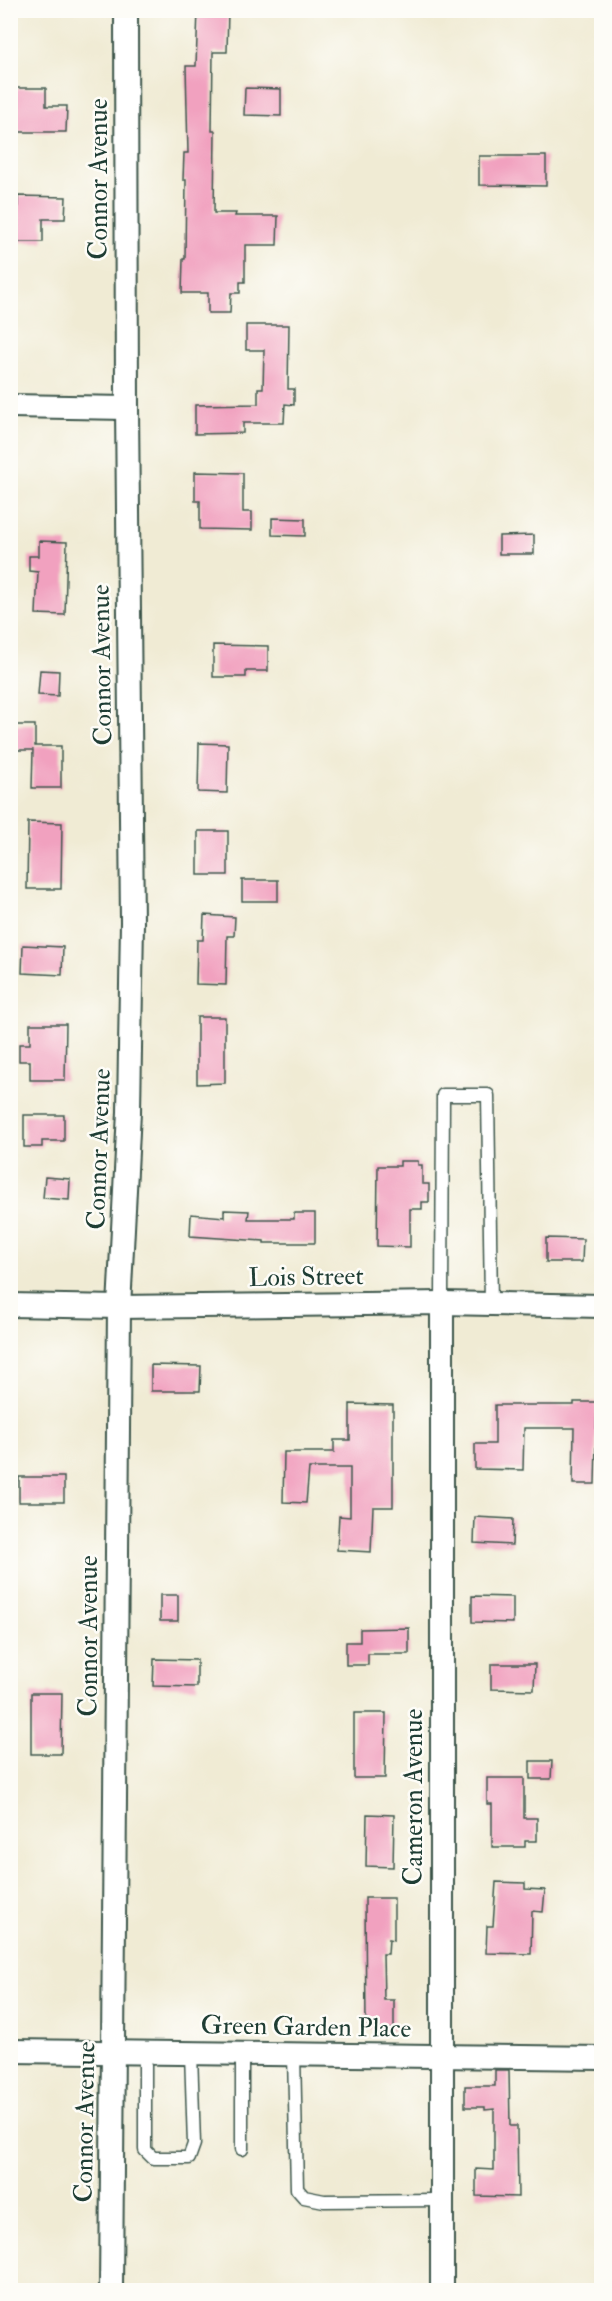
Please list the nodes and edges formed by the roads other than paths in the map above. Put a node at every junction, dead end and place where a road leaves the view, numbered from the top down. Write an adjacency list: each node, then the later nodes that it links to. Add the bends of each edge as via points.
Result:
1 (126, 10): 3 (street, Connor Avenue)
2 (10, 406): 3 (street)
3 (127, 408): 7 (street, Connor Avenue, via 132,922)
4 (442, 1304): 5 (street, Lois Street); 5 (lane, via 443,1095 488,1095); 7 (street, Lois Street); 15 (street, Cameron Avenue)
5 (491, 1304): 8 (street, Lois Street)
6 (10, 1305): 7 (street, Lois Street)
7 (120, 1306): 10 (street, Connor Avenue)
8 (602, 1306)
9 (10, 2051): 10 (street, Green Garden Place)
10 (114, 2052): 11 (street, Green Garden Place); 19 (street, Connor Avenue)
11 (145, 2053): 12 (street, Green Garden Place); 12 (lane, via 145,2150 153,2158 189,2158 194,2144)
12 (192, 2053): 13 (street, Green Garden Place)
13 (242, 2054): 14 (street, Green Garden Place); 17 (lane)
14 (294, 2054): 15 (street, Green Garden Place); 18 (lane, via 297,2188 304,2197 324,2201)
15 (441, 2055): 16 (street, Green Garden Place); 18 (street, Cameron Avenue)
16 (602, 2058)
17 (242, 2149)
18 (441, 2200): 20 (street, Cameron Avenue)
19 (111, 2290)
20 (442, 2290)

